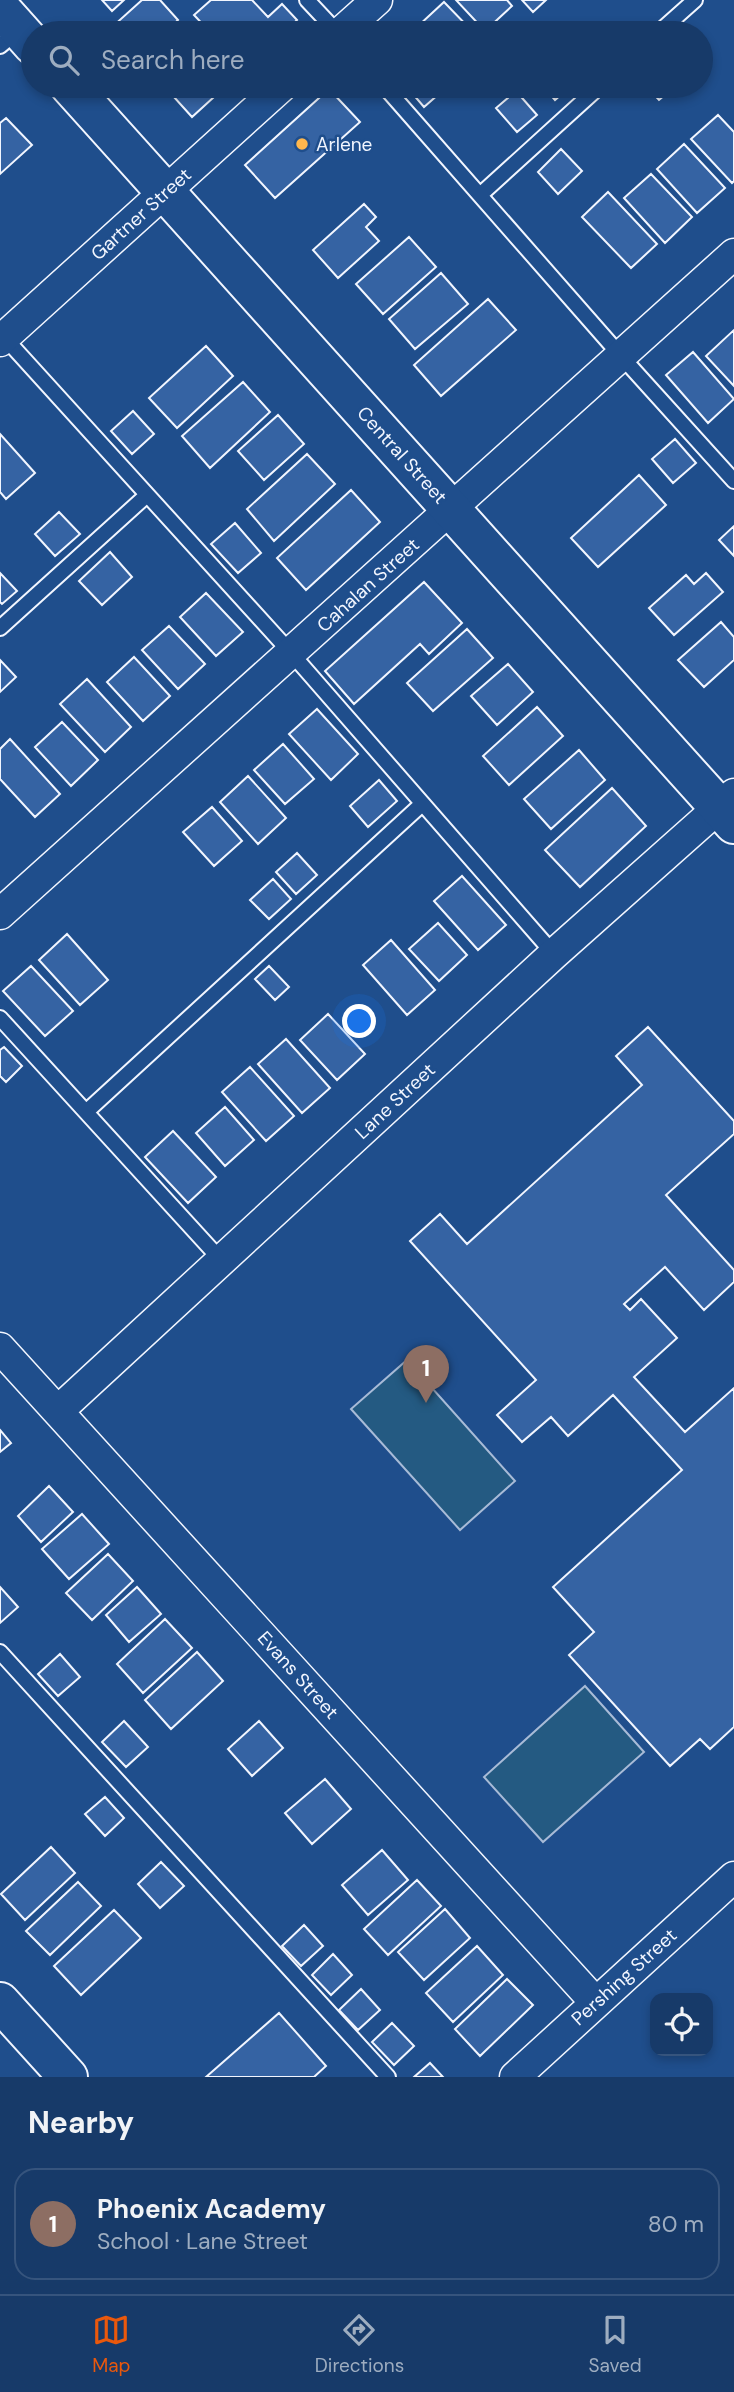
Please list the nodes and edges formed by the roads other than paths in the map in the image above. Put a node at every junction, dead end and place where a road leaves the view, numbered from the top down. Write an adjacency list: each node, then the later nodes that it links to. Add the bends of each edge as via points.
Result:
1 (307, 0): 4 (lane)
2 (377, 0): 5 (street)
3 (695, 0): 6 (lane)
4 (327, 21)
5 (353, 21)
6 (671, 21)
7 (81, 98): 11 (street, Central Street)
8 (269, 98): 11 (street, Gartner Street)
9 (395, 98): 12 (lane)
10 (587, 98): 12 (lane)
11 (165, 192): 14 (street, Gartner Street); 18 (street, Central Street)
12 (480, 195): 15 (lane)
13 (734, 254): 15 (street, Cahalan Street)
14 (1, 337): 17 (lane)
15 (621, 356): 16 (lane); 18 (street, Cahalan Street)
16 (734, 481)
17 (147, 495): 19 (lane); 20 (lane)
18 (451, 510): 20 (street, Cahalan Street); 22 (street, Central Street)
19 (0, 628)
20 (292, 654): 21 (lane); 23 (street, Cahalan Street)
21 (422, 804): 24 (lane); 26 (lane)
22 (729, 808): 24 (street, Lane Street)
23 (0, 914)
24 (554, 954): 27 (street, Lane Street)
25 (0, 1018): 26 (lane)
26 (86, 1112): 27 (lane)
27 (221, 1260): 29 (street, Lane Street)
28 (0, 1348): 29 (street, Evans Street)
29 (58, 1411): 32 (street, Evans Street)
30 (0, 1652): 35 (lane)
31 (734, 1877): 32 (street, Pershing Street)
32 (596, 2003): 36 (street, Pershing Street)
33 (4, 2015): 34 (street)
34 (68, 2077)
35 (388, 2077)
36 (514, 2077)

